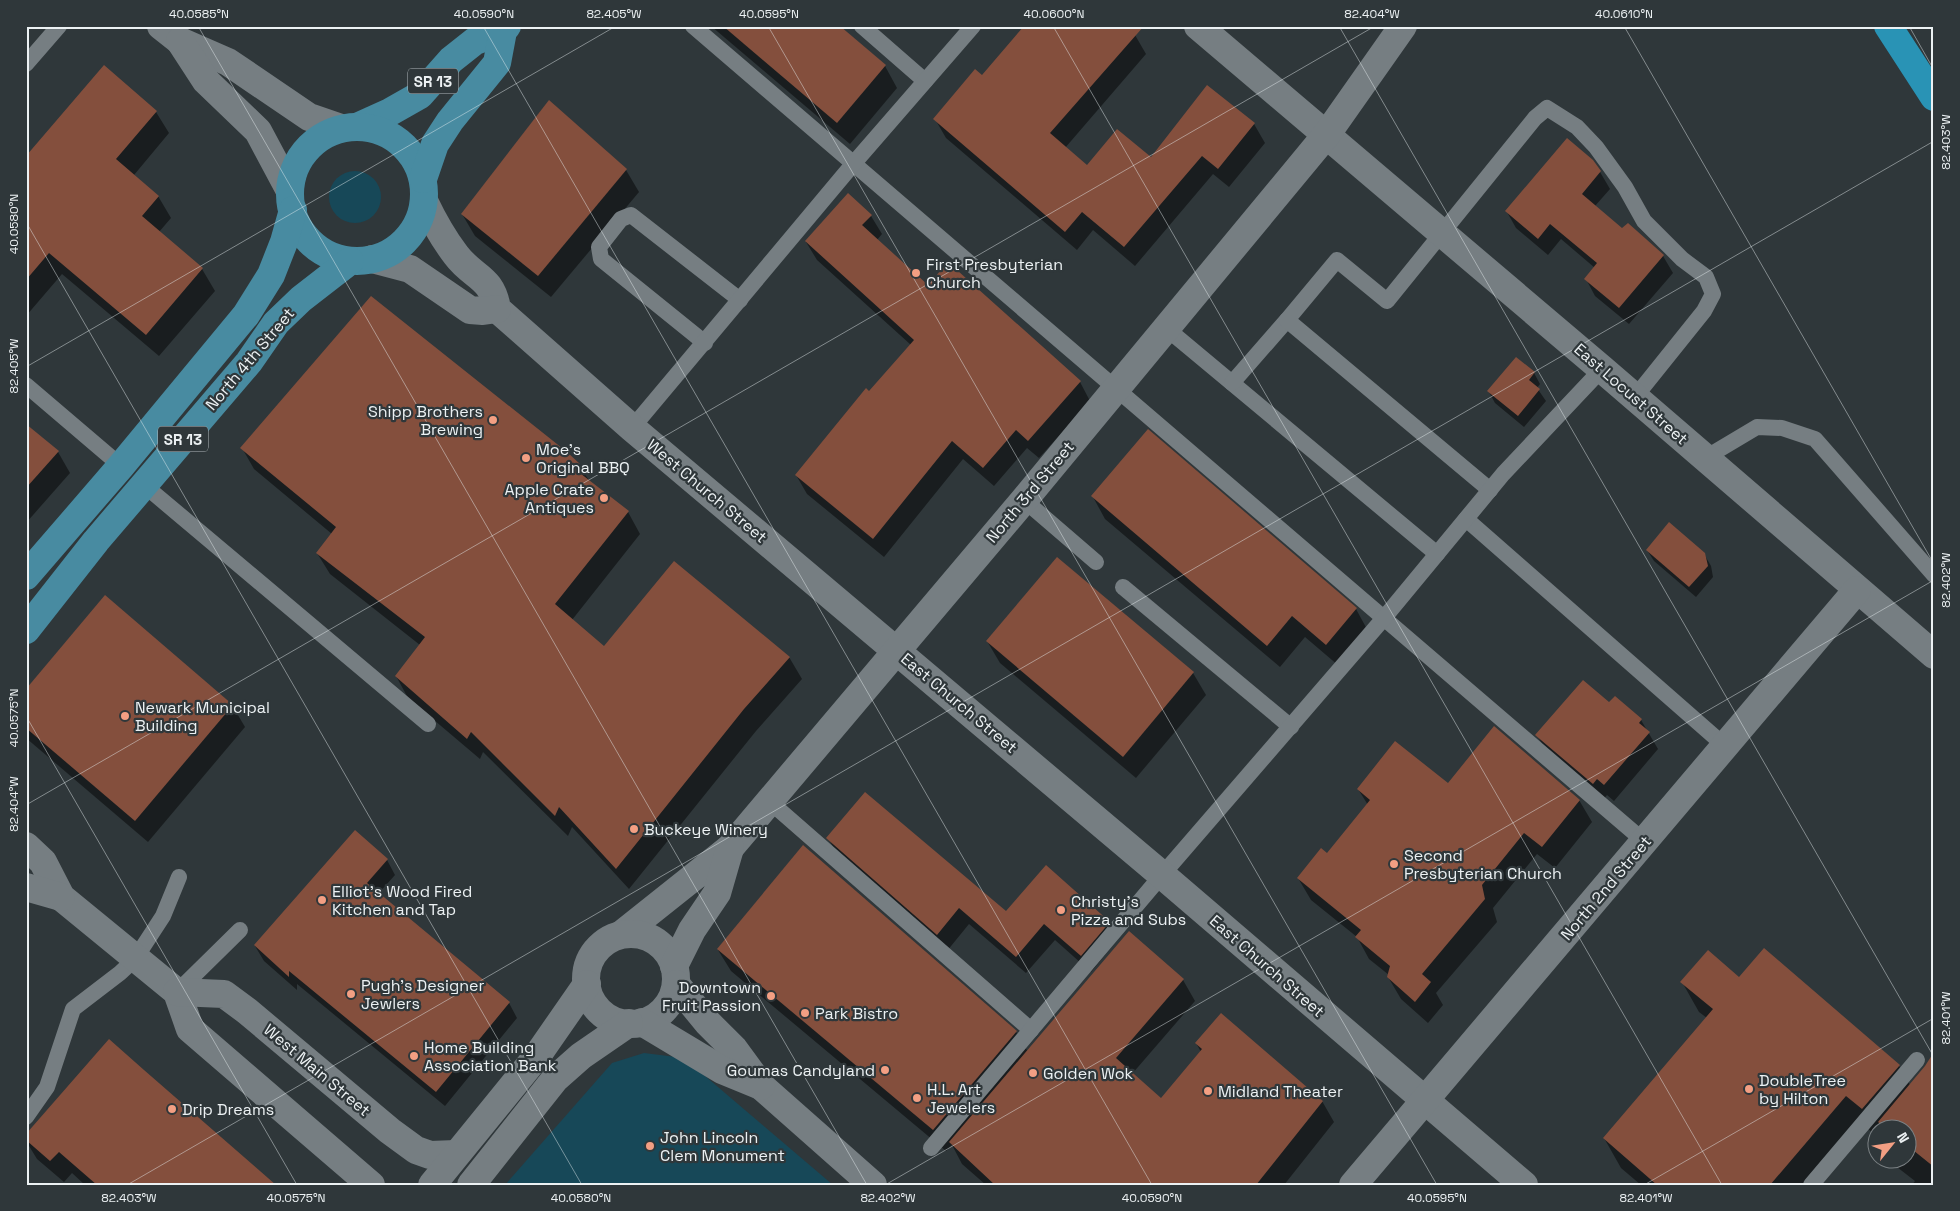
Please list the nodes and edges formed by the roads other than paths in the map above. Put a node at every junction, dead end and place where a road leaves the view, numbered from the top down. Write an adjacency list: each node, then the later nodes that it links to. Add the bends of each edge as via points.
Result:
1 (58, 26): 10 (lane)
2 (693, 26): 15 (lane)
3 (862, 26): 11 (lane)
4 (973, 26): 11 (lane)
5 (1198, 26): 14 (street, East Locust Street)
6 (1403, 26): 14 (street, North 3rd Street)
7 (1888, 26): 12 (highway)
8 (505, 29): 13 (main road, SR 13, via 475,40 451,60 420,95 390,112); 16 (main road, SR 13, via 497,63 435,144)
9 (170, 34): 13 (street, via 228,62 309,117); 17 (street, via 206,81 258,131)
10 (26, 64)
11 (925, 81): 15 (lane)
12 (1934, 97)
13 (350, 127): 16 (main road, via 381,131 400,142 414,159); 17 (main road, via 321,137 305,152 295,170)
14 (1327, 134): 18 (street, East Locust Street); 23 (street, North 3rd Street)
15 (854, 163): 20 (lane); 28 (lane)
16 (424, 190): 19 (main road, via 419,222 407,239 391,252); 21 (street, West Church Street, via 436,226 457,257 486,283 494,294)
17 (292, 201): 19 (main road, via 298,225 320,250 334,257); 32 (main road, North 4th Street / SR 13, via 284,242 271,275 246,315)
18 (1442, 233): 22 (lane, via 1387,301 1337,260); 25 (street, East Locust Street); 29 (lane, via 1535,118 1547,108 1576,127 1610,165 1644,221 1706,278 1713,294 1704,311)
19 (361, 260): 21 (street, via 410,269 470,310); 33 (main road, North 4th Street / SR 13, via 301,298 276,323 249,362)
20 (740, 300): 24 (lane); 24 (lane, via 631,215 621,219 599,248 601,259)
21 (497, 309): 30 (street, West Church Street)
22 (1287, 320): 26 (lane); 34 (lane)
23 (1166, 328): 26 (lane); 28 (street, North 3rd Street)
24 (705, 343): 30 (lane)
25 (1602, 369): 29 (street, East Locust Street); 34 (lane)
26 (1232, 384): 37 (lane)
27 (26, 385): 32 (lane)
28 (1115, 390): 35 (street, North 3rd Street); 43 (lane)
29 (1635, 397): 31 (street, East Locust Street)
30 (632, 428): 45 (street, West Church Street)
31 (1704, 458): 39 (lane, via 1757,428 1782,428 1814,439); 42 (street, East Locust Street)
32 (121, 466): 40 (main road, North 4th Street / SR 13)
33 (144, 485): 44 (main road, North 4th Street / SR 13); 47 (lane)
34 (1490, 490): 36 (lane)
35 (1024, 500): 38 (lane); 45 (street, North 3rd Street)
36 (1466, 519): 37 (lane); 49 (lane)
37 (1437, 554): 43 (lane)
38 (1096, 562)
39 (1934, 575)
40 (26, 576)
41 (1123, 587): 48 (lane)
42 (1857, 590): 46 (street, East Locust Street); 49 (street, North 2nd Street)
43 (1384, 618): 48 (lane); 51 (lane)
44 (26, 630)
45 (896, 651): 50 (street, North 3rd Street); 54 (street, East Church Street)
46 (1934, 655)
47 (428, 724)
48 (1290, 727): 54 (lane)
49 (1725, 746): 51 (street, North 2nd Street)
50 (769, 801): 53 (street, North 3rd Street); 65 (lane)
51 (1645, 842): 68 (street, North 2nd Street)
52 (26, 846): 57 (street, via 43,862)
53 (730, 848): 59 (street, North 3rd Street); 61 (street, North 3rd Street, via 717,893 692,930)
54 (1162, 875): 65 (lane); 68 (street, East Church Street)
55 (179, 877): 60 (lane, via 163,916)
56 (26, 887): 57 (street)
57 (61, 897): 60 (street)
58 (240, 930): 63 (lane)
59 (622, 934): 61 (street, via 648,937 660,944 669,953); 62 (street, via 609,939 591,958 586,971)
60 (135, 959): 63 (street); 69 (lane, via 73,1009 47,1087)
61 (675, 975): 64 (street, via 672,997 665,1008 654,1017); 67 (street, via 708,1022)
62 (587, 984): 64 (street, via 590,997 606,1016); 71 (street, via 537,1056)
63 (177, 992): 71 (street, West Main Street, via 224,994 416,1150 430,1155); 72 (street, via 190,1029)
64 (636, 1023): 67 (street, via 722,1070); 74 (street, via 581,1056 555,1079)
65 (1031, 1030): 70 (lane)
66 (1917, 1060): 78 (lane)
67 (762, 1086): 75 (street)
68 (1426, 1101): 76 (street, North 2nd Street); 77 (street, East Church Street)
69 (26, 1117)
70 (931, 1148)
71 (456, 1154): 73 (street)
72 (371, 1185)
73 (432, 1185)
74 (471, 1185)
75 (873, 1185)
76 (1353, 1185)
77 (1524, 1185)
78 (1811, 1185)

